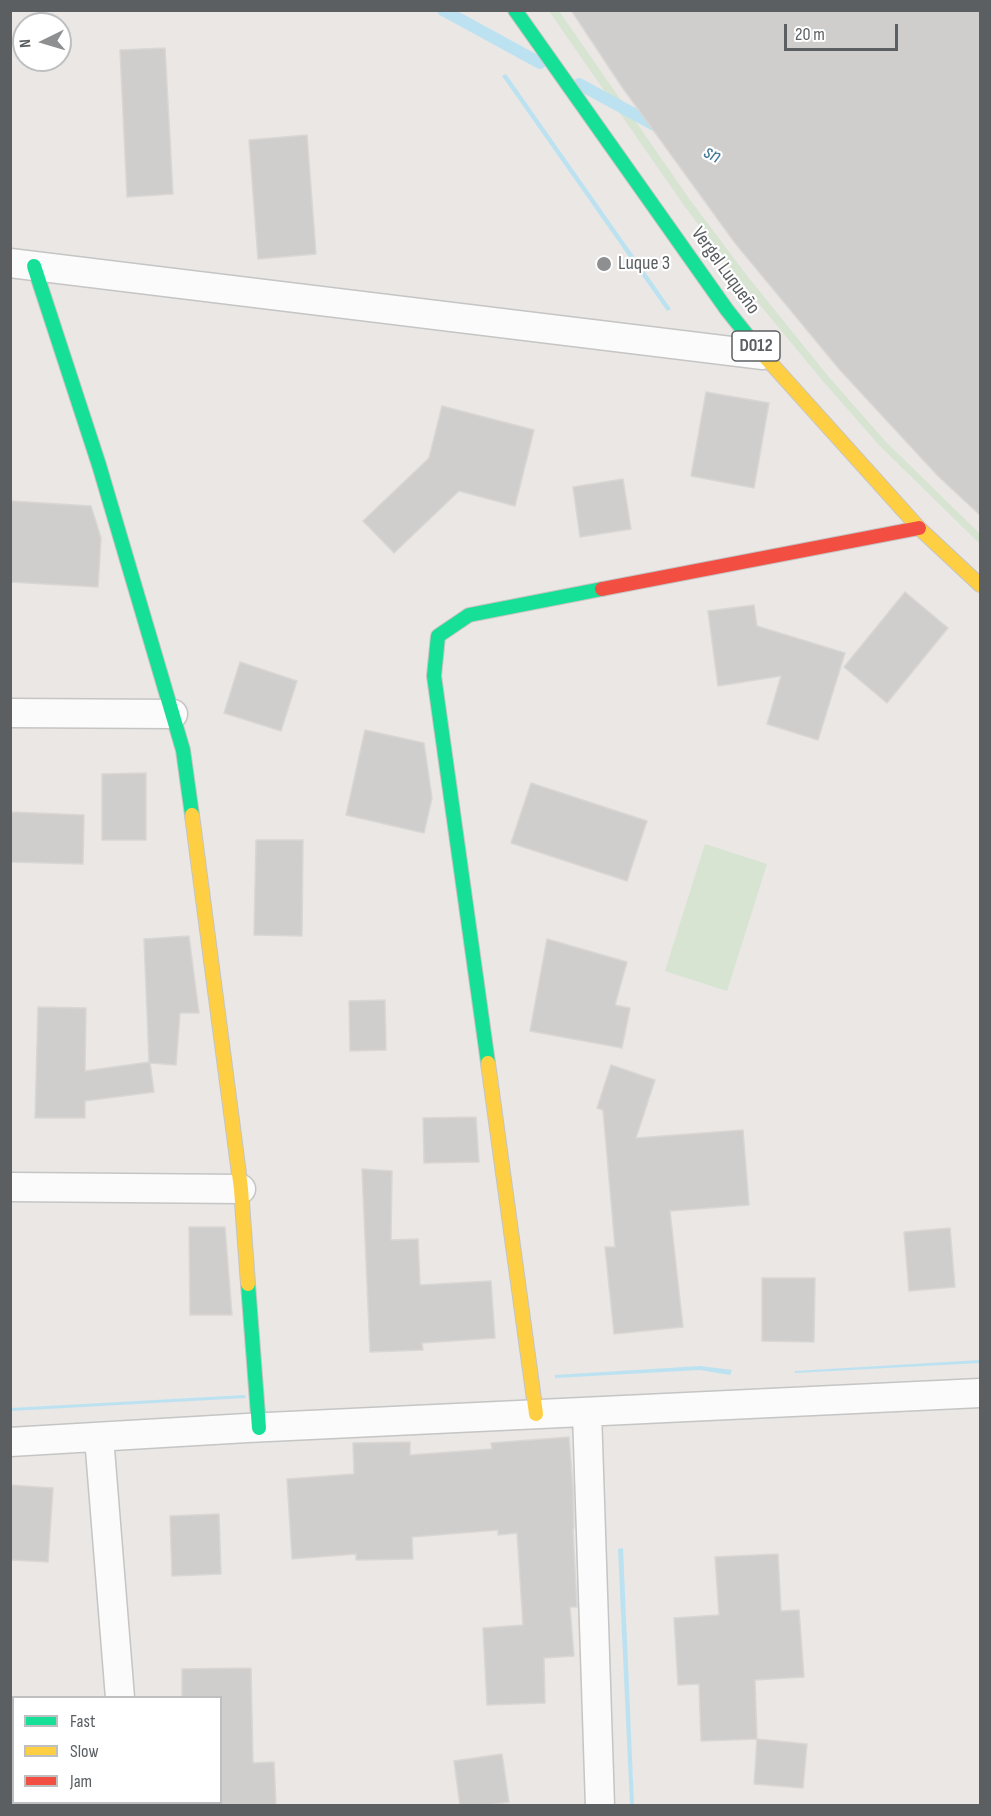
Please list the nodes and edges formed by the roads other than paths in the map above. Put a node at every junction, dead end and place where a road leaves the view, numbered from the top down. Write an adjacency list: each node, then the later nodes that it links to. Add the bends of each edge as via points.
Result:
1 (515, 10): 3 (street, Vergel Luqueño / D012)
2 (22, 265): 3 (street); 7 (street, via 99,465)
3 (763, 355): 4 (street, Vergel Luqueño / D012)
4 (920, 528): 5 (street, Vergel Luqueño / D012); 12 (street, via 469,615 438,636 434,675)
5 (981, 585)
6 (10, 713): 7 (street)
7 (172, 714): 9 (street, via 183,750)
8 (10, 1187): 9 (street)
9 (241, 1189): 13 (street)
10 (981, 1392): 11 (street)
11 (588, 1412): 12 (street); 17 (street)
12 (536, 1414): 13 (street)
13 (259, 1428): 14 (street)
14 (99, 1437): 15 (street); 16 (street)
15 (10, 1442)
16 (120, 1696)
17 (600, 1806)

